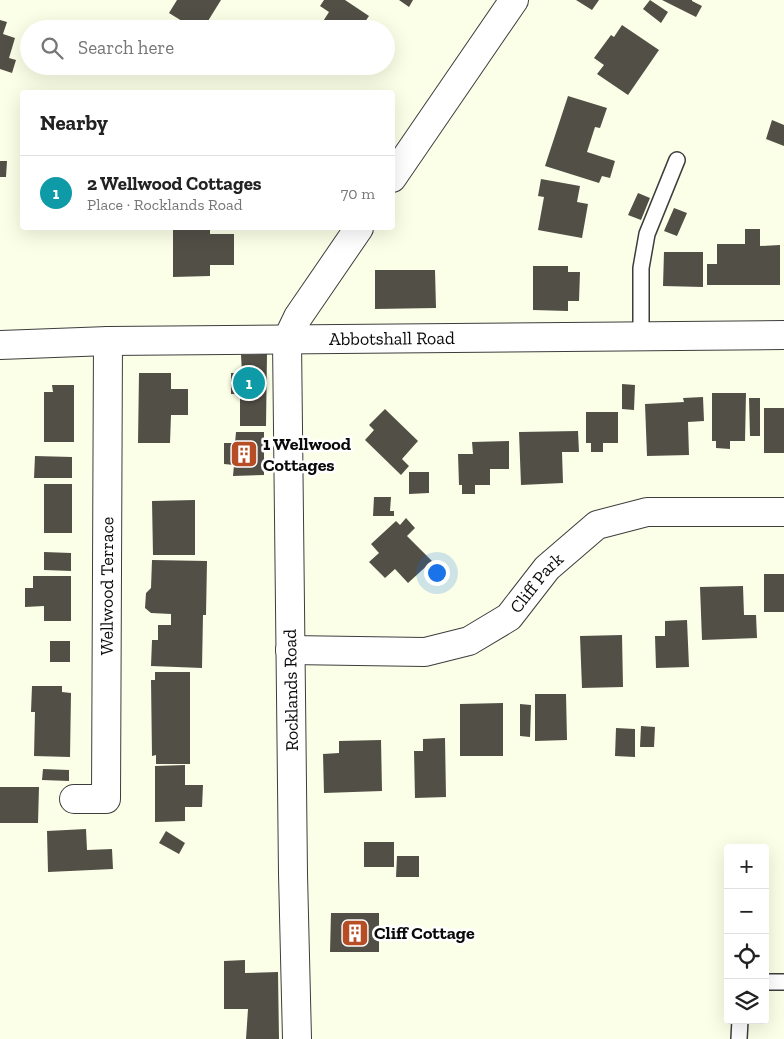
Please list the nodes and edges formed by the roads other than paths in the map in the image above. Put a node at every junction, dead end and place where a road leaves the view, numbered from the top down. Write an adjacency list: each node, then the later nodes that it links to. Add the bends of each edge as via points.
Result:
1 (514, 0): 3 (street)
2 (677, 160): 6 (lane, via 647,234 641,268)
3 (395, 174)
4 (358, 230): 7 (street, via 298,317)
5 (784, 335): 6 (street, Abbotshall Road)
6 (641, 337): 7 (street, Abbotshall Road)
7 (287, 340): 8 (street, Abbotshall Road); 11 (street, Rocklands Road)
8 (108, 341): 9 (street, Abbotshall Road); 12 (street, Wellwood Terrace, via 106,799)
9 (0, 345)
10 (784, 512): 11 (street, Cliff Park, via 648,512 597,525 547,568 509,617 469,641 425,652)
11 (290, 650): 16 (street, Rocklands Road)
12 (74, 799)
13 (769, 982): 14 (lane)
14 (784, 982)
15 (740, 1024): 17 (lane)
16 (297, 1039)
17 (739, 1039)

